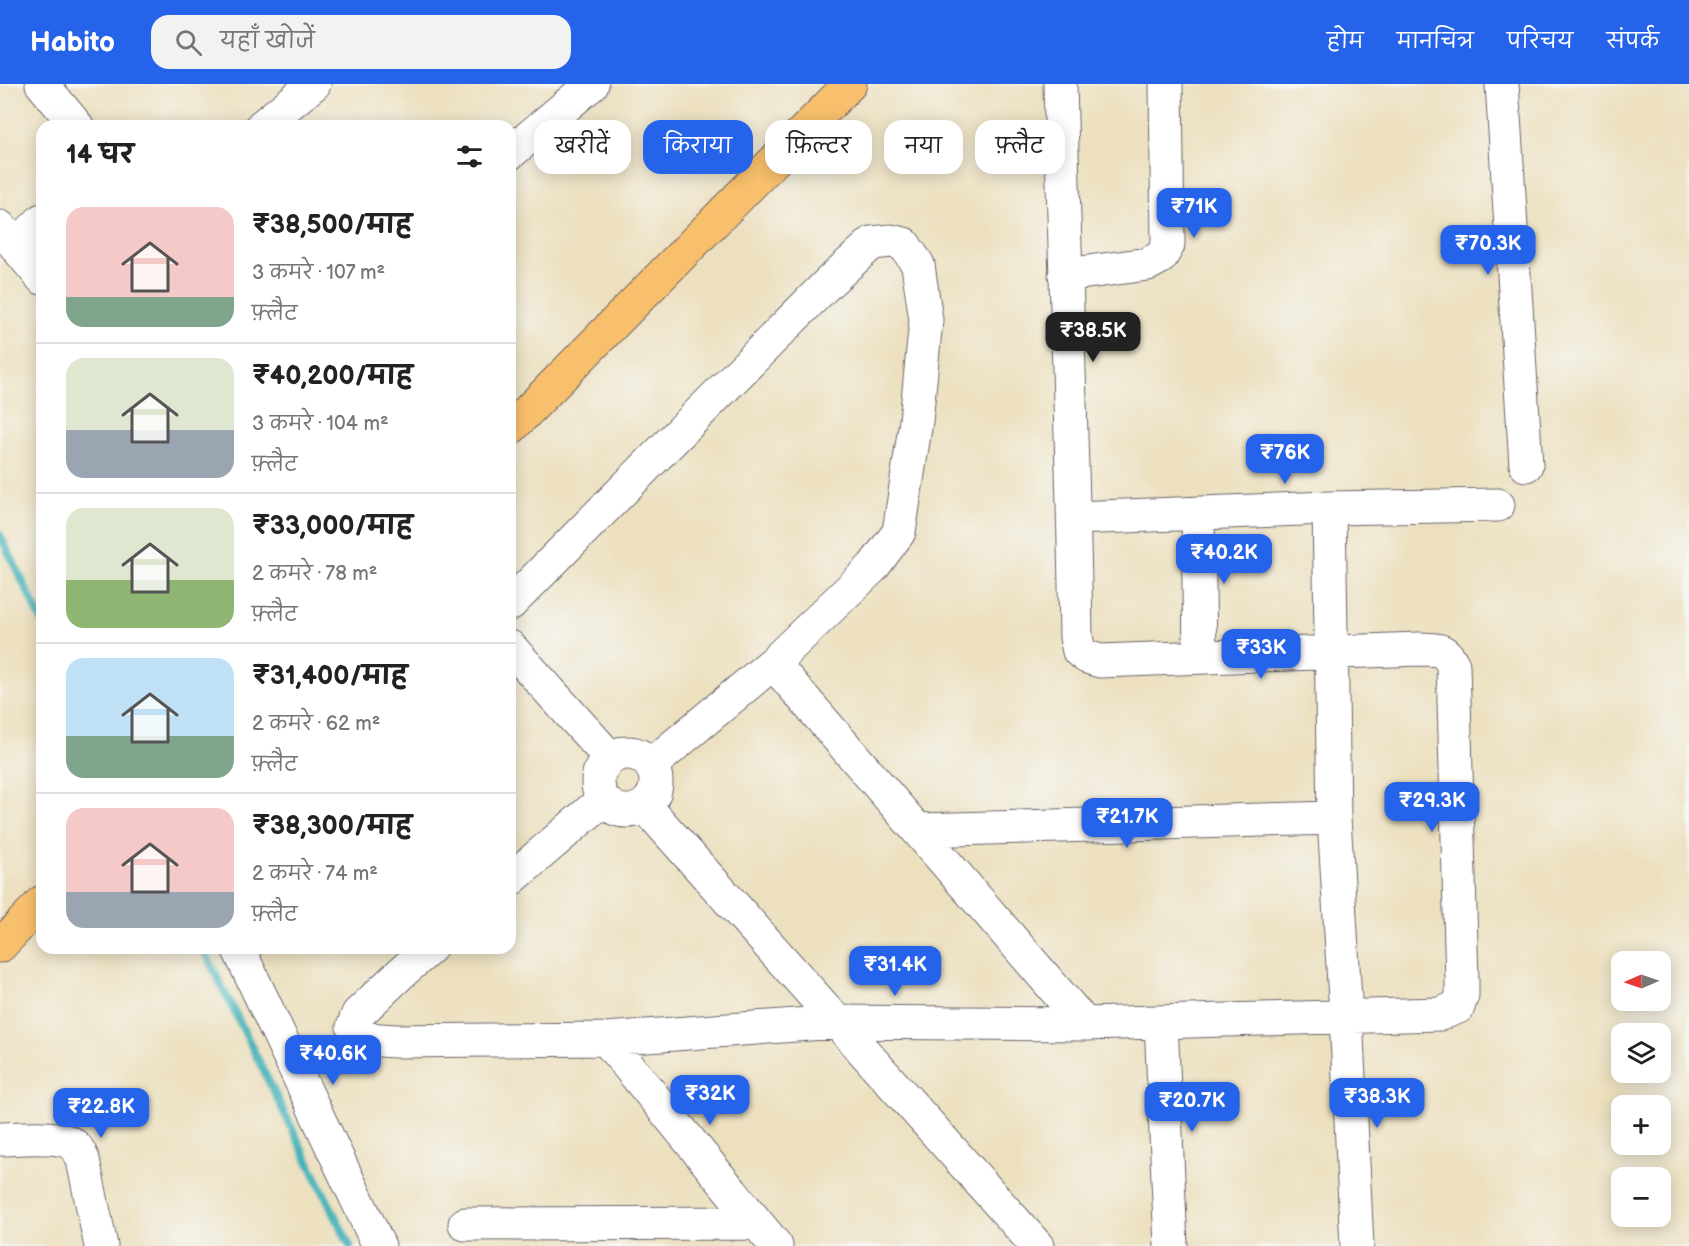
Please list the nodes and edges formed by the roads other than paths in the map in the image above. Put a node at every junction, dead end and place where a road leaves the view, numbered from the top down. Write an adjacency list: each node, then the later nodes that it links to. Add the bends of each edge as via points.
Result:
1 (314, 84): 9 (street)
2 (592, 84): 10 (street)
3 (850, 84): 15 (main road)
4 (1060, 84): 14 (street)
5 (1166, 84): 14 (street, via 1168,245 1161,257 1148,264)
6 (1502, 84): 16 (street)
7 (47, 86): 8 (street)
8 (72, 120)
9 (269, 120)
10 (516, 148)
11 (36, 223): 12 (street)
12 (8, 236): 13 (street)
13 (36, 271)
14 (1065, 274): 20 (street)
15 (516, 423)
16 (1526, 465)
17 (1498, 505): 18 (street)
18 (1329, 508): 19 (street); 22 (street)
19 (1198, 513): 20 (street); 24 (street)
20 (1074, 518): 24 (street, via 1079,651 1100,662)
21 (516, 598): 25 (street, via 829,282 872,243 904,244 918,265 926,320 899,532 873,567)
22 (1331, 652): 24 (street); 30 (street); 37 (street, via 1442,650 1453,665 1462,995 1458,1007 1440,1014)
23 (516, 654): 26 (street)
24 (1200, 657)
25 (773, 663): 27 (street); 31 (street)
26 (610, 758): 27 (street, via 632,753); 28 (street, via 598,778)
27 (651, 765): 29 (street, via 656,787)
28 (603, 800): 29 (street, via 623,812); 32 (street)
29 (645, 806): 38 (street)
30 (1334, 818): 31 (street); 37 (street)
31 (918, 830): 39 (street)
32 (516, 875)
33 (36, 908): 34 (main road)
34 (0, 946)
35 (241, 954): 46 (street)
36 (423, 954): 41 (street, via 358,1014 353,1027 357,1037 395,1041)
37 (1346, 1016): 40 (street); 49 (street)
38 (837, 1022): 39 (street); 41 (street); 47 (street)
39 (1084, 1023): 40 (street)
40 (1161, 1023): 48 (street)
41 (606, 1039): 44 (street)
42 (0, 1139): 45 (street, via 52,1139 76,1147 83,1160)
43 (465, 1224): 44 (street)
44 (767, 1235)
45 (104, 1245)
46 (379, 1246)
47 (1037, 1246)
48 (1172, 1246)
49 (1357, 1246)

